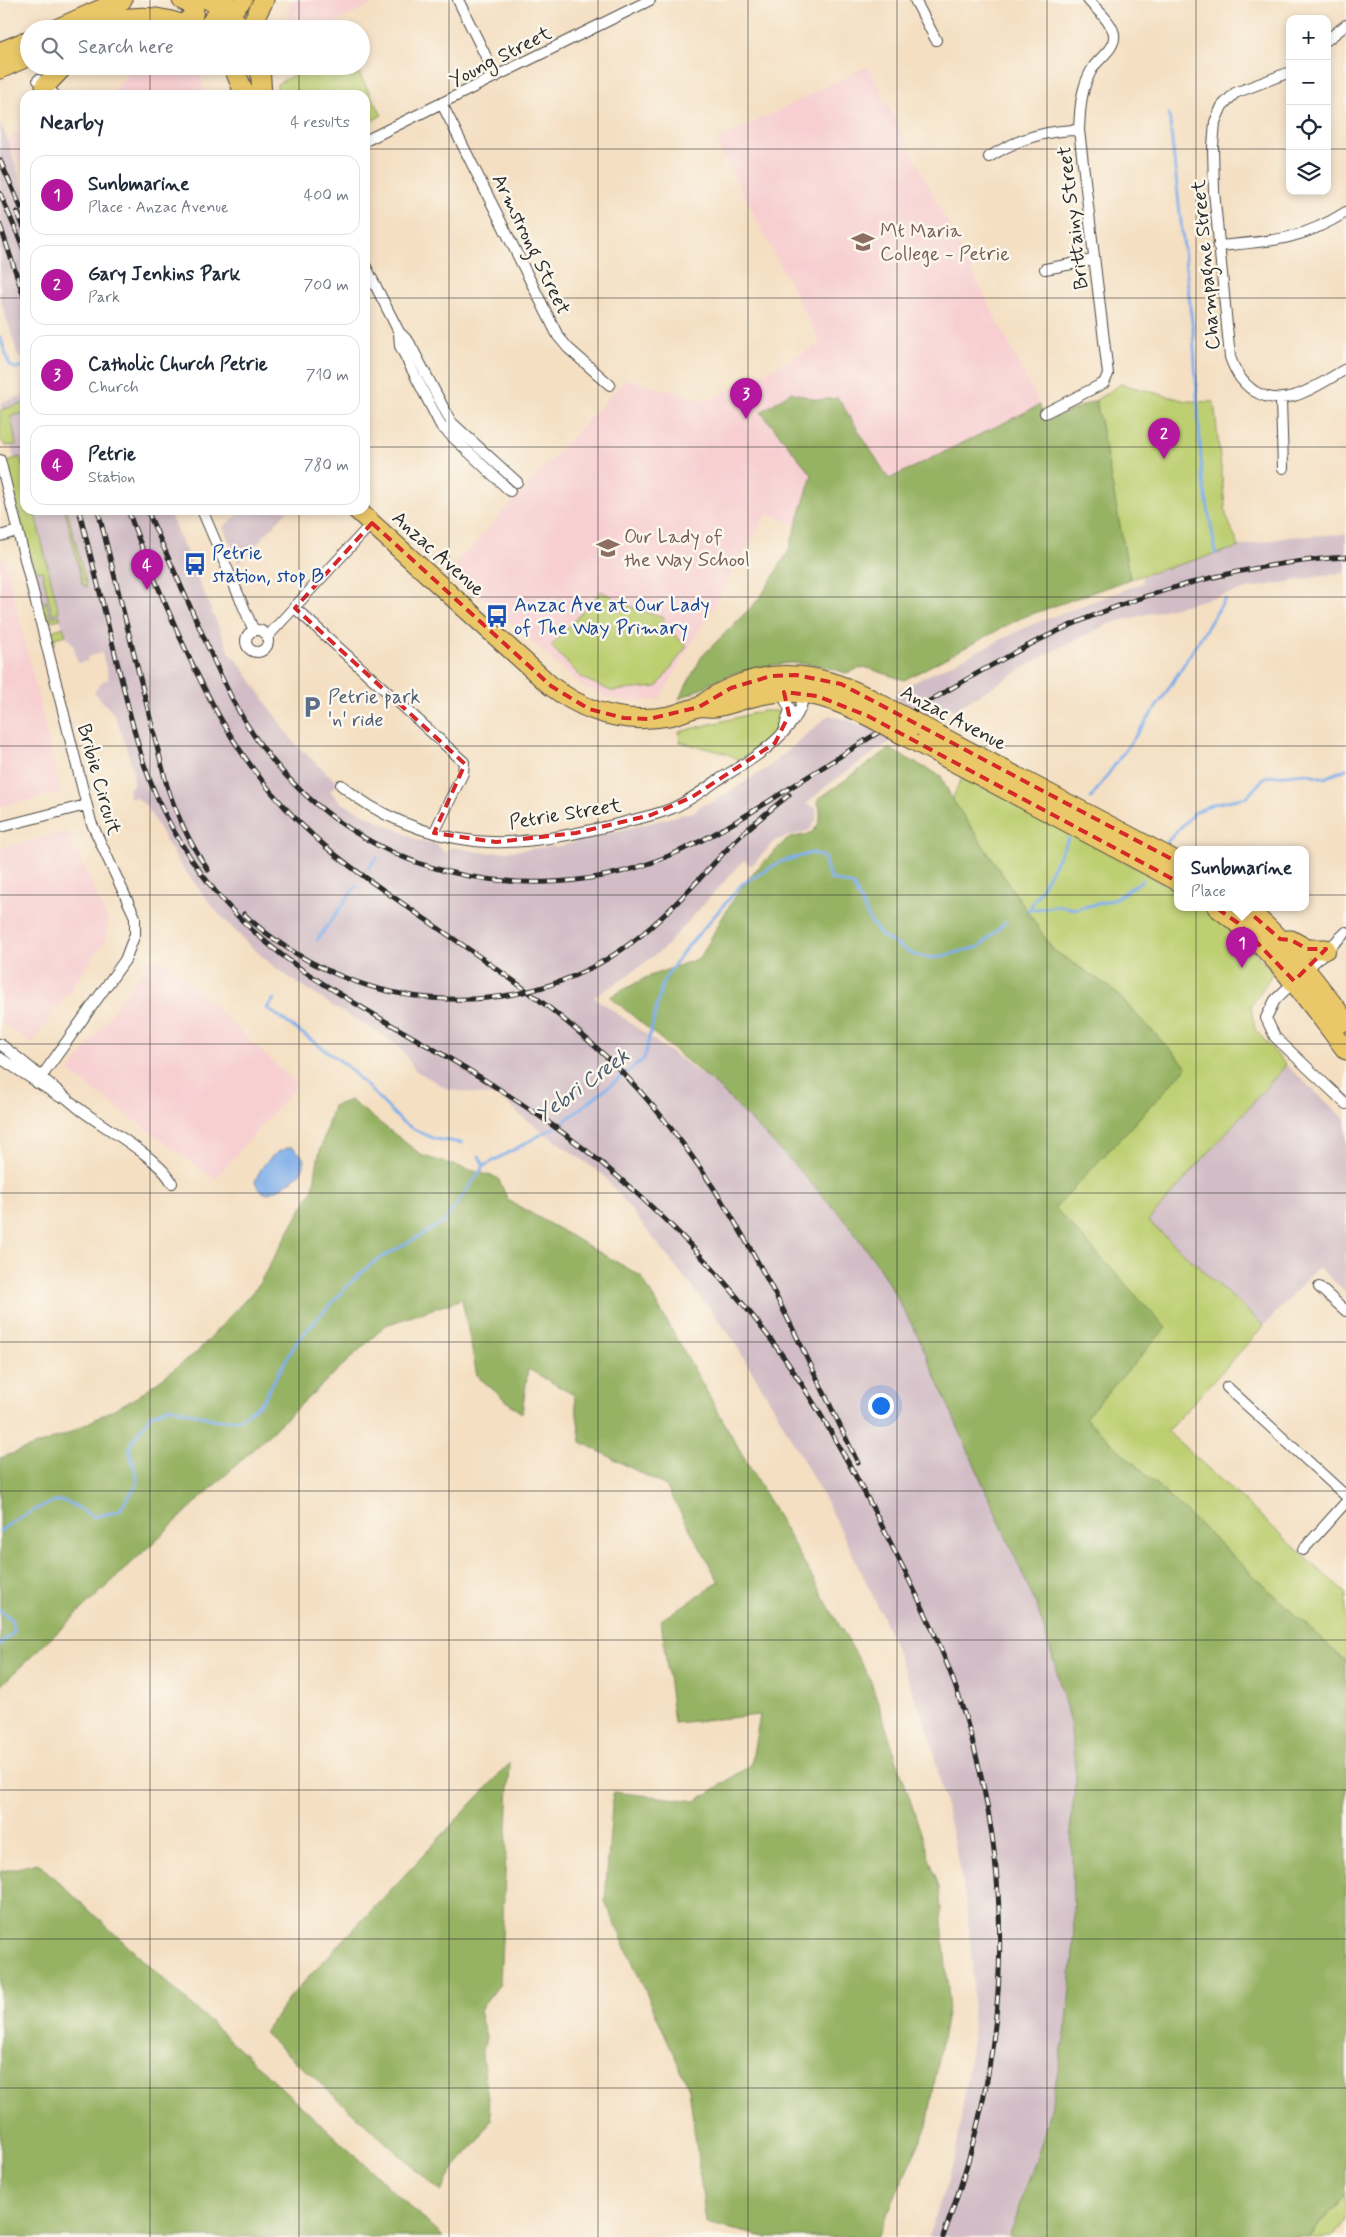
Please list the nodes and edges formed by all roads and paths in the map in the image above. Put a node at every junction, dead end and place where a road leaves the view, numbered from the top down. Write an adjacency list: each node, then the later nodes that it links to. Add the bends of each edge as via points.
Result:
1 (122, 0): 10 (highway)
2 (182, 0): 13 (highway, via 191,4 194,10)
3 (244, 0): 9 (main road)
4 (264, 0): 14 (highway)
5 (458, 0): 26 (street)
6 (650, 0): 26 (street, Young Street)
7 (915, 0): 17 (street)
8 (1088, 0): 31 (street, Brittainy Street, via 1110,25 1114,38 1084,86)
9 (225, 13)
10 (76, 20)
11 (112, 20): 12 (highway, via 142,16)
12 (170, 20)
13 (191, 20)
14 (254, 20)
15 (1346, 25): 16 (street)
16 (1331, 37)
17 (936, 40)
18 (20, 44): 19 (highway)
19 (0, 52)
20 (20, 60): 21 (highway)
21 (0, 69)
22 (1286, 74): 35 (street, Champagne Street, via 1235,93 1217,113 1213,146)
23 (56, 75): 27 (highway)
24 (237, 75): 28 (highway)
25 (261, 75): 29 (highway)
26 (496, 77): 30 (street, Young Street)
27 (46, 87)
28 (243, 90)
29 (262, 90)
30 (442, 104): 32 (street, Young Street); 41 (street, Armstrong Street, via 558,336)
31 (1079, 130): 33 (street, via 1029,136); 36 (street, Brittainy Street)
32 (370, 139)
33 (989, 157)
34 (1346, 212): 35 (street, via 1314,231 1294,237)
35 (1218, 246): 42 (street, Champagne Street, via 1230,357 1234,368 1248,387)
36 (1094, 260): 37 (street); 43 (street, Brittainy Street, via 1109,368 1107,379)
37 (1045, 269)
38 (370, 275): 39 (street)
39 (399, 332): 46 (street, via 409,342 451,422); 47 (street, via 400,346 441,426)
40 (1346, 369): 42 (street, via 1305,392)
41 (610, 385)
42 (1280, 400): 45 (street)
43 (1045, 413)
44 (0, 460): 51 (street, Bribie Circuit)
45 (1283, 468)
46 (517, 482)
47 (510, 491)
48 (204, 515): 54 (street)
49 (363, 515): 50 (highway, Anzac Avenue)
50 (372, 523): 53 (street); 59 (highway, Anzac Avenue, via 552,686 578,704 600,713 636,719 672,716)
51 (17, 531): 52 (street); 63 (street, Bribie Circuit)
52 (0, 536)
53 (295, 608): 55 (street); 65 (street, via 464,762 463,773)
54 (254, 631): 55 (street, via 263,632); 55 (street, via 247,638 251,650 258,652 264,649)
55 (267, 637)
56 (787, 675): 58 (street); 59 (highway, Anzac Avenue, via 760,678 731,688 712,696); 60 (highway, Anzac Avenue, via 841,684)
57 (778, 693): 58 (highway, Anzac Avenue); 59 (highway, Anzac Avenue, via 753,696 715,708); 61 (street, Petrie Street, via 790,709)
58 (802, 693): 60 (highway, Anzac Avenue); 61 (street, Petrie Street, via 798,712)
59 (699, 707)
60 (874, 710): 66 (highway, Anzac Avenue, bridge, via 923,726); 67 (highway, Anzac Avenue, bridge, via 907,737)
61 (782, 734): 65 (street, Petrie Street, via 766,750 692,797 651,816 576,833 520,841 475,841)
62 (340, 785): 65 (street, Petrie Street, via 400,821)
63 (86, 805): 64 (street); 78 (street, Bribie Circuit, via 93,828 135,917 135,934 125,960)
64 (0, 826)
65 (434, 833)
66 (1174, 860)
67 (1174, 879)
68 (1222, 911): 73 (highway)
69 (1248, 911): 71 (highway)
70 (1346, 932): 72 (street)
71 (1280, 939): 72 (highway, via 1291,940 1307,949); 73 (highway)
72 (1326, 949): 73 (street)
73 (1300, 976): 74 (highway); 76 (highway); 79 (street, via 1275,1000 1266,1018 1269,1027 1283,1046)
74 (1346, 1022)
75 (0, 1044): 78 (street)
76 (1346, 1050)
77 (0, 1058): 78 (street)
78 (39, 1079): 80 (street, via 154,1162)
79 (1346, 1104)
80 (172, 1183)
81 (1319, 1287): 82 (street)
82 (1346, 1311)
83 (1227, 1387): 84 (street)
84 (1346, 1496)
85 (1346, 1502): 86 (street)
86 (1303, 1550)

